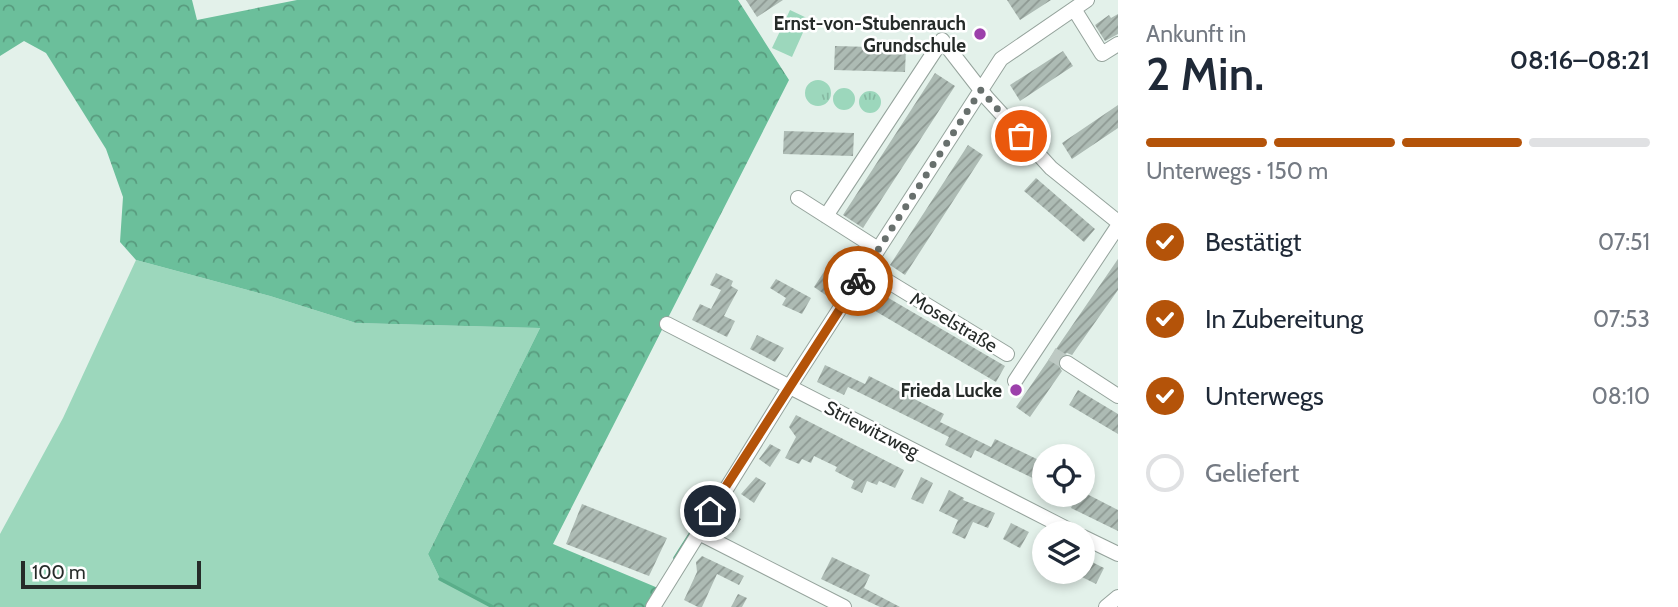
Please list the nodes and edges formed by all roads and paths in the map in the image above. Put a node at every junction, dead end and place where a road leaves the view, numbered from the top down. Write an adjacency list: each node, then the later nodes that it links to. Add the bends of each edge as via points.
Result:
1 (1087, 0): 2 (street)
2 (1074, 9): 3 (street, via 1102,54); 4 (street, via 1001,59)
3 (1118, 44)
4 (981, 90): 6 (street, via 942,40); 7 (street, via 1051,168); 8 (street)
5 (799, 198): 6 (street)
6 (827, 216): 8 (street)
7 (1118, 224): 11 (street)
8 (878, 249): 9 (street)
9 (866, 268): 12 (street, Moselstraße); 16 (street)
10 (667, 324): 16 (street, Striewitzweg)
11 (1039, 346): 13 (street); 15 (street)
12 (1007, 354)
13 (1052, 354)
14 (1067, 363): 17 (street)
15 (1015, 380)
16 (790, 386): 18 (street, Striewitzweg); 19 (street)
17 (1118, 396)
18 (1052, 521)
19 (697, 532): 23 (street); 24 (street)
20 (1095, 543): 21 (street)
21 (1118, 554)
22 (1118, 597): 25 (street)
23 (653, 607)
24 (844, 607)
25 (1107, 607)

